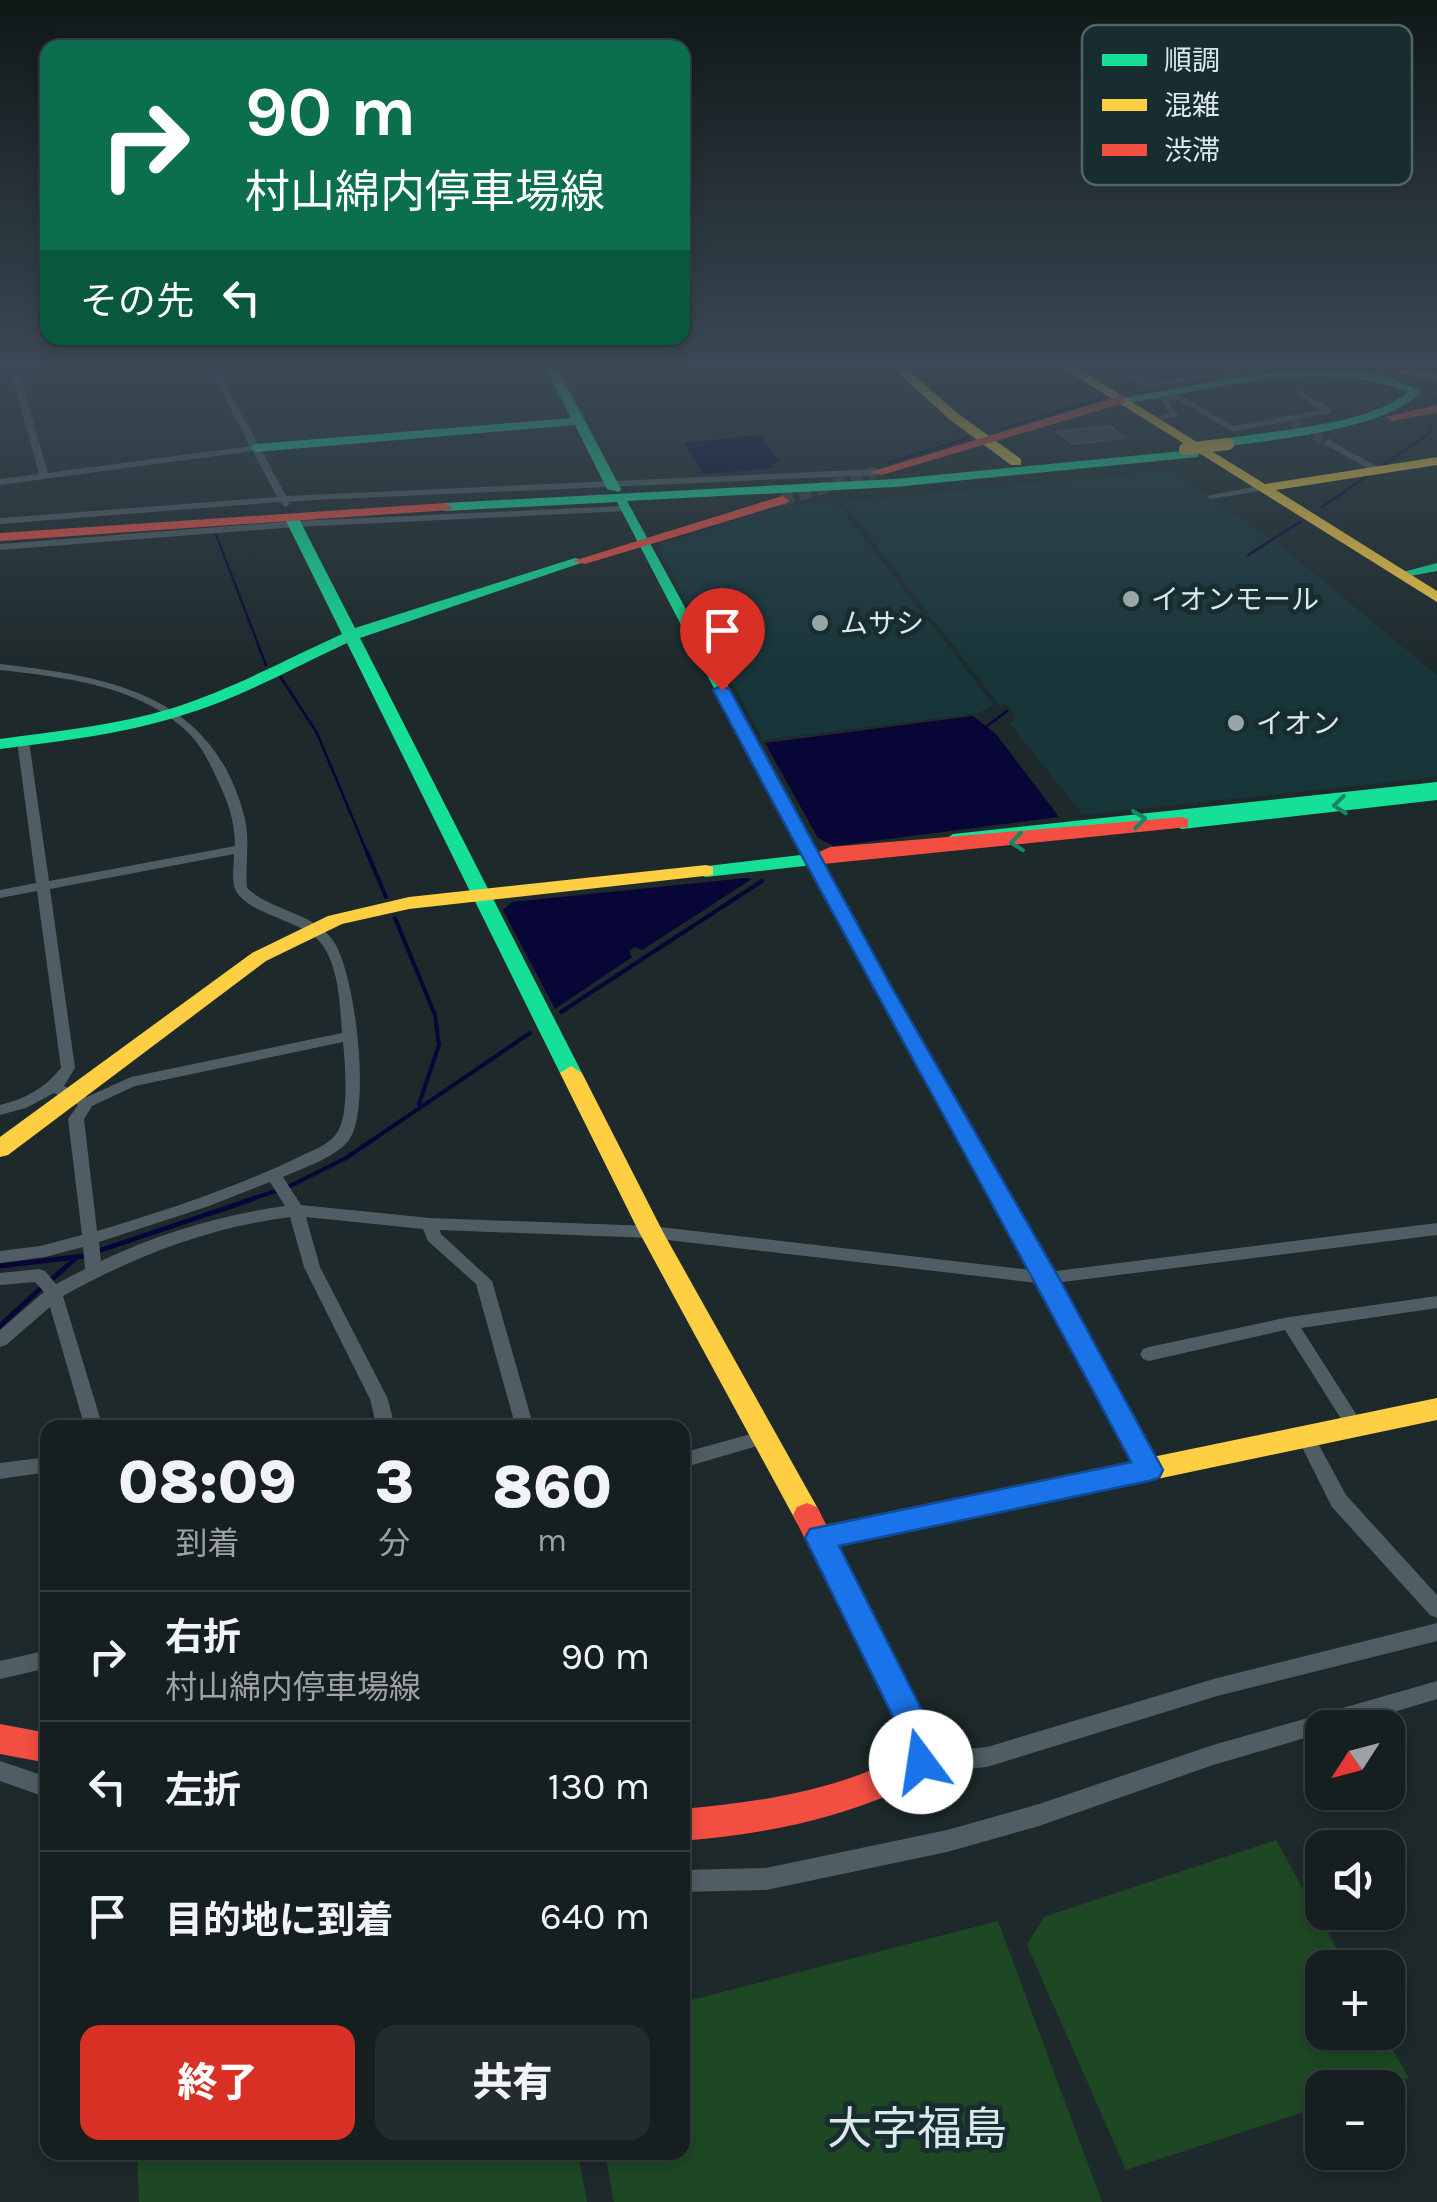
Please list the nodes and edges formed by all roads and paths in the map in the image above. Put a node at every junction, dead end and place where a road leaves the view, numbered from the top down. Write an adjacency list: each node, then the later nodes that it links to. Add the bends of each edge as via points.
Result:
1 (43, 471): 11 (street)
2 (84, 471): 11 (street)
3 (268, 471): 17 (street)
4 (605, 471): 15 (main road)
5 (881, 471): 10 (main road)
6 (1009, 471): 19 (main road, bridge, via 834,489)
7 (1242, 471): 13 (main road)
8 (1243, 471): 13 (main road)
9 (1372, 471): 13 (main road)
10 (877, 472): 15 (street)
11 (44, 476): 12 (street)
12 (0, 482)
13 (1268, 487): 14 (street); 23 (main road); 25 (main road)
14 (1211, 496)
15 (618, 497): 17 (street); 17 (street); 20 (main road)
16 (782, 500): 20 (main road)
17 (289, 512): 18 (street); 21 (street); 26 (main road)
18 (0, 521)
19 (0, 534)
20 (643, 544): 26 (main road); 33 (main road)
21 (0, 547)
22 (1437, 567): 23 (main road)
23 (1410, 572): 24 (main road)
24 (1437, 588)
25 (1437, 597)
26 (350, 634): 28 (main road); 36 (main road)
27 (0, 667): 28 (street, via 106,686)
28 (169, 714): 29 (main road); 32 (street, via 189,726 223,780 238,813)
29 (12, 742): 34 (street)
30 (1437, 787): 33 (main road, one-way to 30, via 993,832)
31 (1437, 795): 33 (main road, one-way to 33)
32 (241, 849): 34 (street); 37 (street, via 240,884 249,899)
33 (813, 859): 36 (main road); 49 (street)
34 (41, 886): 35 (street); 39 (street)
35 (0, 894)
36 (480, 896): 37 (main road, via 376,908); 45 (main road)
37 (312, 928): 38 (street, via 333,949 345,983); 39 (main road, via 259,958)
38 (348, 1036): 39 (street); 42 (street, via 350,1125 342,1140)
39 (72, 1095): 40 (street); 41 (main road); 46 (street)
40 (0, 1110)
41 (0, 1148)
42 (284, 1190): 43 (street); 46 (street); 48 (street); 58 (street)
43 (430, 1224): 45 (street); 59 (street, via 434,1237 484,1282)
44 (1437, 1228): 49 (street)
45 (651, 1232): 49 (street); 61 (main road)
46 (89, 1240): 47 (street); 48 (street)
47 (0, 1257)
48 (93, 1267): 51 (street)
49 (1047, 1278): 65 (street)
50 (0, 1279): 51 (street, via 38,1275)
51 (49, 1287): 54 (street); 57 (street)
52 (1437, 1302): 53 (street)
53 (1290, 1323): 55 (street); 60 (street)
54 (0, 1340)
55 (1150, 1354)
56 (1437, 1409): 60 (main road)
57 (91, 1420)
58 (384, 1420)
59 (524, 1420)
60 (1356, 1428): 62 (main road)
61 (764, 1437): 63 (street); 67 (main road)
62 (1307, 1439): 65 (main road); 68 (street, via 1339,1501)
63 (690, 1459)
64 (40, 1465): 66 (street)
65 (1149, 1470): 67 (main road)
66 (0, 1471)
67 (820, 1538): 75 (main road, via 919,1736)
68 (1437, 1609)
69 (1437, 1632): 75 (street, via 1218,1687 988,1757)
70 (40, 1661): 71 (street)
71 (0, 1670)
72 (1437, 1690): 79 (street, via 947,1841 766,1880)
73 (0, 1739): 74 (main road)
74 (40, 1746)
75 (921, 1762): 78 (main road, via 818,1804)
76 (0, 1771): 77 (street)
77 (40, 1785)
78 (690, 1825)
79 (690, 1880)

